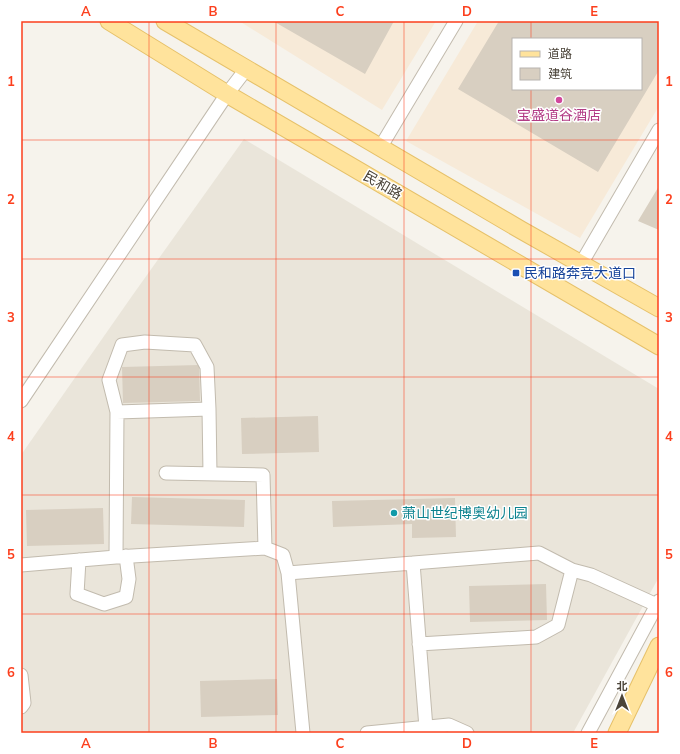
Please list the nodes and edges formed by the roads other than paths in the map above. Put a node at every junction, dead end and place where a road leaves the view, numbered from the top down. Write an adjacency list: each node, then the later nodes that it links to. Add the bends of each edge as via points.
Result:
1 (108, 21): 5 (main road, 民和路)
2 (165, 21): 4 (main road)
3 (456, 21): 7 (street)
4 (247, 68): 5 (street); 7 (main road)
5 (227, 94): 10 (main road, 民和路); 11 (street)
6 (659, 130): 8 (street)
7 (380, 148): 8 (main road)
8 (581, 264): 9 (main road)
9 (659, 308)
10 (659, 346)
11 (21, 401)
12 (209, 409): 13 (street); 13 (street, via 207,367 195,345 145,342 122,345 109,380); 15 (street)
13 (117, 412): 17 (street)
14 (166, 473): 15 (street)
15 (210, 474): 16 (street, via 263,475)
16 (265, 548): 17 (street); 22 (street, via 283,554)
17 (121, 556): 18 (street); 18 (street, via 129,579 126,597 104,604 78,594)
18 (80, 560): 20 (street)
19 (413, 563): 21 (street, via 539,553); 22 (street); 24 (street)
20 (21, 565)
21 (572, 570): 23 (street, via 591,575); 24 (street, via 558,625 536,637)
22 (288, 573): 29 (street)
23 (658, 604): 32 (street)
24 (419, 644): 28 (street)
25 (659, 646): 33 (main road)
26 (21, 675): 27 (street, via 24,703)
27 (21, 707)
28 (426, 728): 30 (street); 31 (street, via 450,725)
29 (302, 733)
30 (367, 733)
31 (467, 733)
32 (588, 733)
33 (617, 733)

